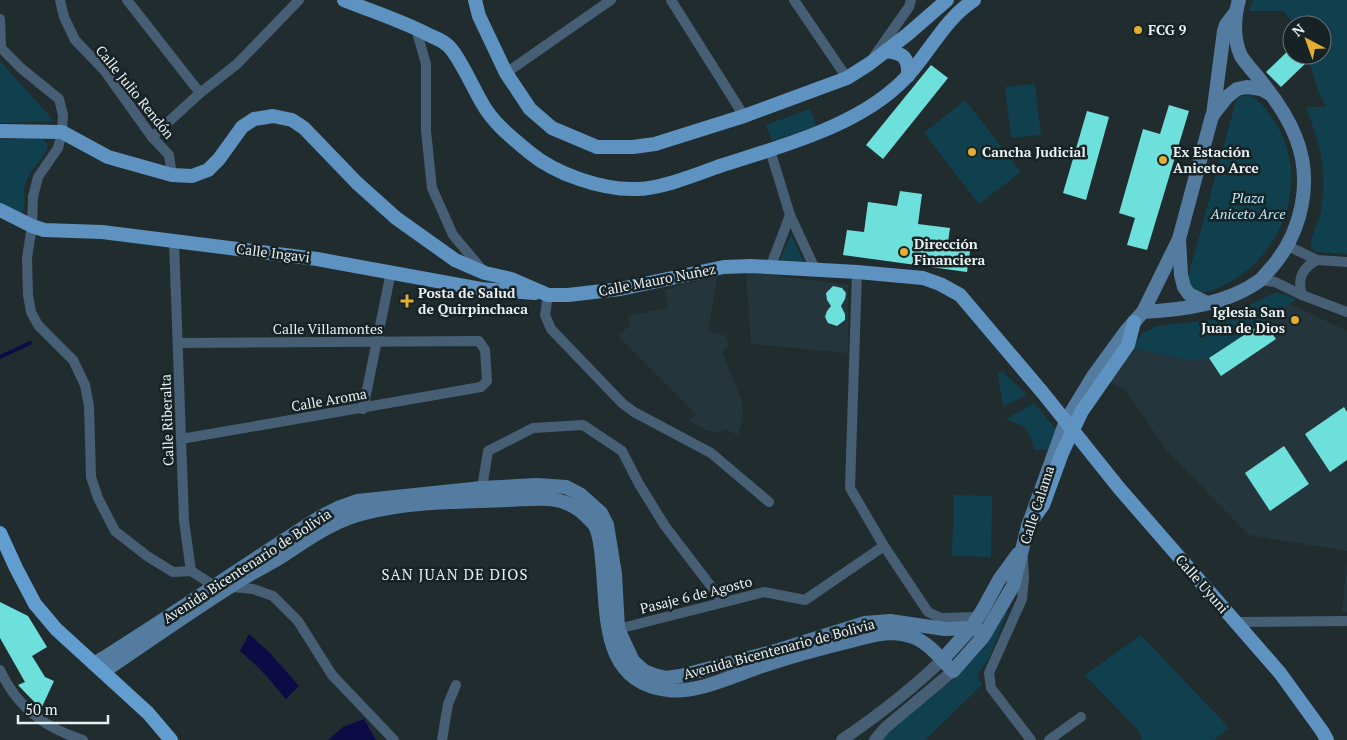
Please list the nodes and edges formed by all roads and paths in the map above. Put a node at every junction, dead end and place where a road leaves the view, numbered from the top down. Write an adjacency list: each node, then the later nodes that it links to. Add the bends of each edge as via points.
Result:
1 (127, 0): 24 (street)
2 (299, 0): 24 (street, via 237,64)
3 (344, 0): 16 (main road)
4 (475, 0): 21 (main road)
5 (612, 0): 21 (street)
6 (671, 0): 26 (street)
7 (794, 0): 23 (street)
8 (911, 0): 15 (street)
9 (947, 0): 14 (main road)
10 (974, 0): 18 (main road, via 948,22)
11 (62, 1): 30 (street, Calle Julio Rendón, via 64,17 75,40 104,70)
12 (1237, 6): 25 (main road, via 1235,26 1241,55); 27 (main road, via 1224,31)
13 (0, 19): 29 (street, via 1,48 59,99 63,115)
14 (922, 22): 17 (main road); 18 (main road, via 922,38)
15 (895, 27): 17 (street, via 899,35); 19 (street); 20 (street)
16 (416, 29): 31 (main road, via 447,44 482,104 503,130 536,158 596,184 637,189 654,186); 45 (street, via 426,64 426,131 432,188 453,236)
17 (908, 34): 19 (main road)
18 (936, 38): 22 (main road)
19 (895, 49): 20 (main road); 22 (main road, via 907,61)
20 (869, 64): 23 (main road)
21 (506, 73): 26 (main road, via 530,109 552,128 597,147 655,144)
22 (908, 76): 31 (main road, via 879,101 841,123)
23 (847, 78): 26 (main road)
24 (200, 93): 30 (street)
25 (1271, 94): 27 (main road, via 1261,89 1237,89); 38 (main road, via 1296,138 1302,159 1302,211)
26 (744, 116)
27 (1212, 116): 36 (main road)
28 (0, 132): 29 (main road, Calle Mauro Nuñez)
29 (62, 132): 32 (main road, Calle Mauro Nuñez, via 108,157); 35 (street, via 58,148 38,177 33,197)
30 (152, 137): 32 (street, Calle Julio Rendón, via 169,155)
31 (770, 150): 34 (street)
32 (172, 175): 45 (main road, Calle Mauro Nuñez, via 192,176 208,170 242,127 254,119 272,116 292,120 396,218 455,260)
33 (0, 210): 35 (main road, Calle Ingavi)
34 (790, 215): 41 (street); 42 (street)
35 (32, 226): 37 (main road, Calle Ingavi, via 44,230 102,232); 65 (street, via 26,258 31,312 45,333 73,360 85,385 91,476 98,498 115,531 174,572)
36 (1179, 239): 49 (main road, via 1184,287 1189,294); 51 (main road, Calle Calama)
37 (174, 242): 43 (main road, Calle Ingavi, via 317,259); 53 (street, Calle Riberalta)
38 (1288, 246): 39 (street); 46 (main road)
39 (1316, 260): 40 (street); 47 (street, via 1300,278)
40 (1347, 262)
41 (770, 268): 42 (main road, Calle Mauro Nuñez); 48 (main road, Calle Mauro Nuñez, via 724,267 620,289)
42 (816, 271): 44 (main road, Calle Mauro Nuñez)
43 (391, 272): 48 (main road, Calle Ingavi, via 481,289); 52 (street)
44 (857, 272): 55 (main road, Calle Mauro Nuñez, via 923,278 960,295); 63 (street, via 850,488)
45 (485, 273): 48 (main road, Calle Mauro Nuñez)
46 (1260, 280): 47 (street, via 1275,282); 49 (main road, via 1238,293)
47 (1302, 294): 50 (street)
48 (548, 295): 60 (street, via 545,315 551,329 622,403 711,453)
49 (1208, 303): 51 (main road)
50 (1347, 312)
51 (1134, 322): 57 (main road, via 1128,345 1082,411); 61 (main road, Calle Calama, via 1094,375 1066,421)
52 (377, 342): 53 (street, Calle Villamontes); 54 (street, Calle Villamontes, via 479,342 485,350 486,381); 56 (street)
53 (178, 343): 58 (street, Calle Riberalta)
54 (481, 387): 56 (street, Calle Aroma)
55 (1052, 405): 57 (main road, Calle Uyuni)
56 (363, 408): 58 (street, Calle Aroma)
57 (1073, 431): 61 (main road, via 1043,505); 71 (main road, Calle Uyuni)
58 (182, 439): 65 (street, Calle Riberalta, via 184,521)
59 (482, 488): 66 (main road, Avenida Bicentenario de Bolivia, via 357,501 340,507); 68 (street, via 488,451 533,428 583,425 622,451 638,484 665,526); 72 (main road, Avenida Bicentenario de Bolivia, via 566,487 581,495 601,513 607,525 615,574)
60 (769, 502)
61 (1028, 526): 64 (main road, Calle Calama)
62 (0, 533): 75 (highway, via 35,604 56,629)
63 (884, 546): 68 (street, Pasaje 6 de Agosto, via 805,600 764,592); 70 (street, via 932,614)
64 (1022, 547): 70 (main road); 73 (main road, via 1013,586); 86 (street, Calle Calama, via 1022,599 989,673 991,688)
65 (190, 571): 66 (street)
66 (213, 585): 67 (street); 75 (main road, Avenida Bicentenario de Bolivia)
67 (231, 586): 74 (main road, Avenida Bicentenario de Bolivia, via 328,528 365,512 433,503 552,499 574,505 594,523 600,544 606,626 613,649 626,672 650,687 676,691 721,681 822,648 887,632 914,637); 75 (main road, Avenida Bicentenario de Bolivia); 82 (street, via 273,596 298,621 332,675)
68 (723, 602): 72 (street, Pasaje 6 de Agosto)
69 (1347, 621): 71 (street)
70 (975, 622): 72 (main road, Avenida Bicentenario de Bolivia, via 945,629 890,621 865,623 780,650 666,678 644,671 633,662); 73 (main road, Avenida Bicentenario de Bolivia); 74 (main road)
71 (1235, 622): 88 (main road, Calle Uyuni, via 1280,674)
72 (618, 629)
73 (986, 632): 77 (main road)
74 (942, 660): 77 (main road, Avenida Bicentenario de Bolivia); 84 (street, via 878,716)
75 (99, 668): 81 (highway, via 148,713)
76 (0, 670): 80 (street, via 19,700 40,720 64,734)
77 (953, 671): 85 (street)
78 (456, 685): 83 (street, via 448,704)
79 (1081, 717): 87 (street)
80 (83, 740)
81 (171, 740)
82 (394, 740)
83 (442, 740)
84 (842, 740)
85 (875, 740)
86 (1031, 740)
87 (1049, 740)
88 (1327, 740)

